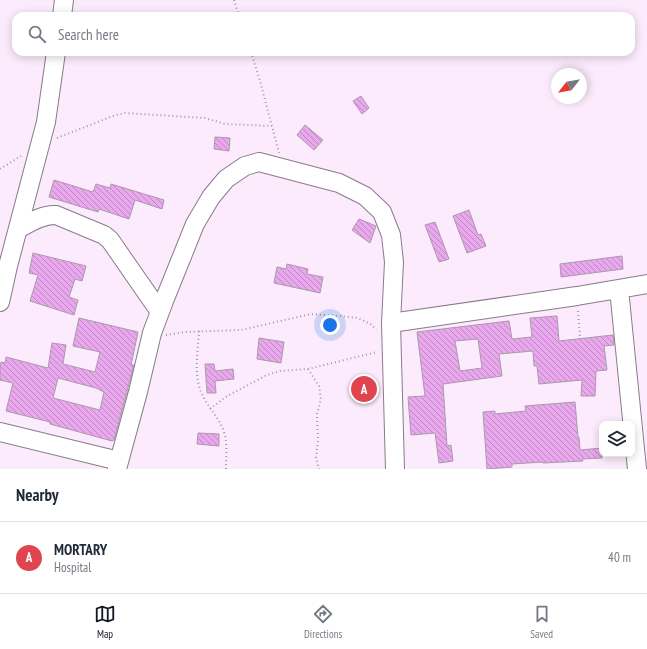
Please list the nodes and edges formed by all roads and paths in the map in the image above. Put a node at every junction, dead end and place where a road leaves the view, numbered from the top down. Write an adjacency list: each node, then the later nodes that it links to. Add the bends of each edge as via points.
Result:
1 (64, 0): 3 (street)
2 (234, 0): 4 (path)
3 (62, 12)
4 (238, 12)
5 (55, 56): 8 (street)
6 (252, 56): 7 (path)
7 (272, 126): 8 (path, via 225,124 205,118 125,113); 9 (path)
8 (40, 145): 10 (path); 11 (street)
9 (283, 168): 16 (street, via 259,162 245,166 226,179 195,224); 17 (street, via 339,183 365,196 382,212 391,235 394,262)
10 (0, 169)
11 (18, 229): 15 (street); 16 (street, via 45,216 56,215 104,235)
12 (647, 284): 13 (street)
13 (619, 289): 14 (street); 29 (street)
14 (577, 296): 17 (street); 19 (path)
15 (0, 302)
16 (160, 312): 20 (street)
17 (384, 327): 18 (path, via 372,325 358,318 311,314 241,330); 21 (street)
18 (199, 331): 20 (path); 23 (path, via 197,379 203,398)
19 (580, 337)
20 (151, 338): 25 (street)
21 (392, 354): 22 (path, via 389,349); 28 (street)
22 (308, 369): 23 (path, via 280,371 267,376 227,396); 27 (path, via 319,386 321,399 317,414 316,456)
23 (210, 408): 26 (path, via 226,438)
24 (0, 432): 25 (street)
25 (118, 465)
26 (226, 469)
27 (319, 469)
28 (395, 469)
29 (637, 469)

